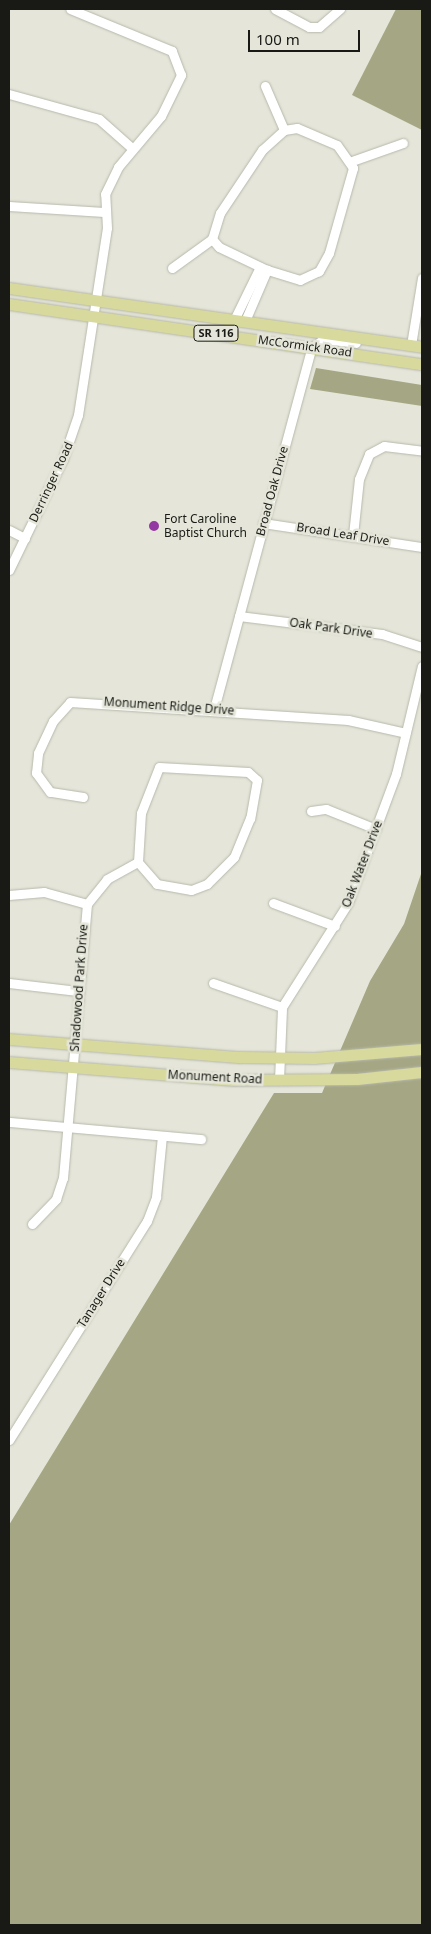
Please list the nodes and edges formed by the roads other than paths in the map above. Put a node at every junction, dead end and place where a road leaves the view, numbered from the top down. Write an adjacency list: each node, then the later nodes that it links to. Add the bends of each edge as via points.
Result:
1 (70, 9): 8 (street, Derringer Road, via 172,51 181,69 177,85 161,116)
2 (275, 9): 3 (street, via 308,27 332,20)
3 (340, 9)
4 (265, 86): 6 (street)
5 (9, 94): 8 (street, via 99,119)
6 (284, 130): 9 (street, via 310,131 337,145); 12 (street, via 262,150 235,188 213,227)
7 (403, 143): 9 (street)
8 (133, 149): 11 (street, Derringer Road, via 108,185)
9 (352, 161): 14 (street, via 346,201 318,271 296,280)
10 (9, 206): 11 (street)
11 (104, 212): 17 (street, Derringer Road, via 107,228)
12 (212, 239): 13 (street); 14 (street)
13 (172, 268)
14 (263, 269): 20 (street)
15 (422, 278): 22 (street)
16 (9, 288): 17 (main road, McCormick Road / SR 116)
17 (94, 300): 19 (street, Derringer Road); 20 (main road, McCormick Road / SR 116)
18 (9, 304): 19 (main road, McCormick Road / SR 116)
19 (92, 316): 23 (main road, McCormick Road / SR 116); 29 (street, Derringer Road, via 72,436)
20 (239, 321): 21 (main road, McCormick Road / SR 116)
21 (386, 342): 22 (main road, McCormick Road / SR 116); 23 (street, via 324,339)
22 (417, 346)
23 (312, 347): 24 (main road, McCormick Road / SR 116); 26 (street, Broad Oak Drive)
24 (422, 364)
25 (422, 451): 28 (street, via 393,446 374,450 362,464)
26 (263, 523): 28 (street, Broad Leaf Drive); 32 (street, Broad Oak Drive)
27 (9, 530): 29 (street)
28 (353, 535): 30 (street, Broad Leaf Drive)
29 (25, 538): 31 (street, Derringer Road)
30 (422, 547)
31 (9, 570)
32 (239, 616): 33 (street, Oak Park Drive, via 382,634); 35 (street, Broad Oak Drive)
33 (422, 647)
34 (422, 666): 36 (street, Oak Water Drive)
35 (214, 709): 36 (street, Monument Ridge Drive, via 348,720); 37 (street, Monument Ridge Drive, via 70,702 53,721 38,753 36,773 50,792)
36 (406, 733): 39 (street, Oak Water Drive)
37 (83, 797)
38 (311, 811): 39 (street, via 326,810)
39 (376, 829): 44 (street, Oak Water Drive)
40 (138, 862): 40 (street, via 154,882 171,889 191,890 219,874 243,840 257,780 253,773 159,767 141,813); 42 (street, via 107,879)
41 (9, 895): 42 (street, via 44,892)
42 (88, 904): 47 (street, Shadowood Park Drive)
43 (272, 904): 44 (street)
44 (335, 926): 48 (street, Oak Water Drive)
45 (9, 983): 47 (street)
46 (213, 983): 48 (street)
47 (78, 991): 50 (street, Shadowood Park Drive)
48 (282, 1007): 52 (street, Oak Water Drive)
49 (9, 1039): 50 (main road, Monument Road)
50 (75, 1044): 52 (main road, Monument Road); 54 (street, Shadowood Park Drive)
51 (422, 1049): 52 (main road, Monument Road)
52 (278, 1058): 56 (street, Oak Water Drive)
53 (9, 1062): 54 (main road, Monument Road)
54 (74, 1067): 56 (main road, Monument Road); 58 (street, Shadowood Park Drive)
55 (422, 1072): 56 (main road, Monument Road)
56 (279, 1080)
57 (9, 1122): 58 (street)
58 (67, 1128): 59 (street); 61 (street, Shadowood Park Drive, via 60,1188)
59 (162, 1136): 60 (street); 62 (street, Tanager Drive, via 156,1198 147,1221)
60 (201, 1139)
61 (32, 1224)
62 (9, 1440)

